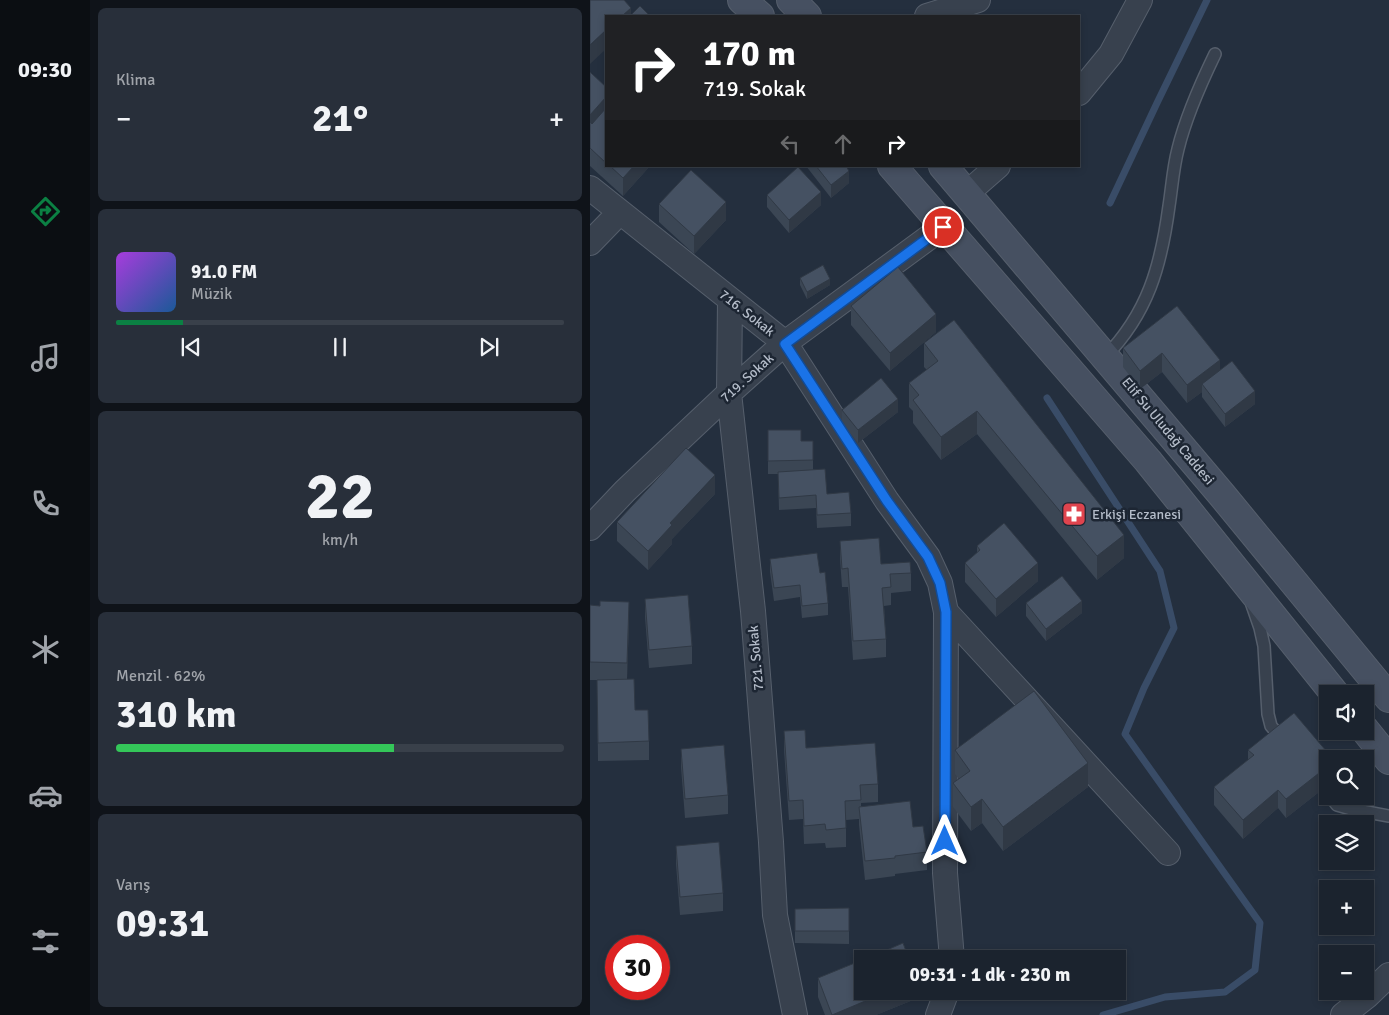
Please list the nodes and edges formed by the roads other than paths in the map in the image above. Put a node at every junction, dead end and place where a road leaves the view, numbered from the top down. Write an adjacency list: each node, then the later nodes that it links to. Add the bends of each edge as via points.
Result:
1 (742, 0): 5 (main road)
2 (791, 0): 6 (main road)
3 (978, 0): 7 (street)
4 (1140, 0): 9 (street, via 1111,54)
5 (759, 15)
6 (806, 15)
7 (930, 15)
8 (1215, 54): 20 (lane, via 1194,98 1178,150 1166,229 1147,298 1129,330)
9 (1080, 92)
10 (893, 167): 16 (main road)
11 (944, 167): 14 (main road, Elif Su Uludağ Caddesi)
12 (997, 167): 14 (street)
13 (590, 188): 15 (street, 716. Sokak)
14 (966, 194): 20 (main road, Elif Su Uludağ Caddesi)
15 (620, 212): 17 (street); 18 (street, 716. Sokak)
16 (943, 227): 19 (street, 719. Sokak); 23 (main road, via 1148,462)
17 (590, 243)
18 (730, 300): 19 (street, 716. Sokak); 21 (street, 721. Sokak)
19 (785, 344): 21 (street, 719. Sokak); 24 (street, 716. Sokak, via 887,501 928,557 940,583)
20 (1105, 357): 26 (main road, Elif Su Uludağ Caddesi)
21 (729, 393): 22 (street, 719. Sokak, via 625,490); 36 (street, 721. Sokak, via 753,610 775,915)
22 (590, 528)
23 (1242, 578): 25 (main road); 27 (lane, via 1264,646 1271,726)
24 (946, 612): 32 (street); 33 (street, 716. Sokak, via 945,873)
25 (1329, 685)
26 (1389, 698)
27 (1283, 740)
28 (1373, 740): 29 (main road)
29 (1389, 760)
30 (1337, 805): 31 (lane)
31 (1389, 816)
32 (1168, 853)
33 (951, 950)
34 (1389, 975): 38 (street)
35 (944, 1000): 37 (street)
36 (795, 1015)
37 (938, 1015)
38 (1343, 1015)

